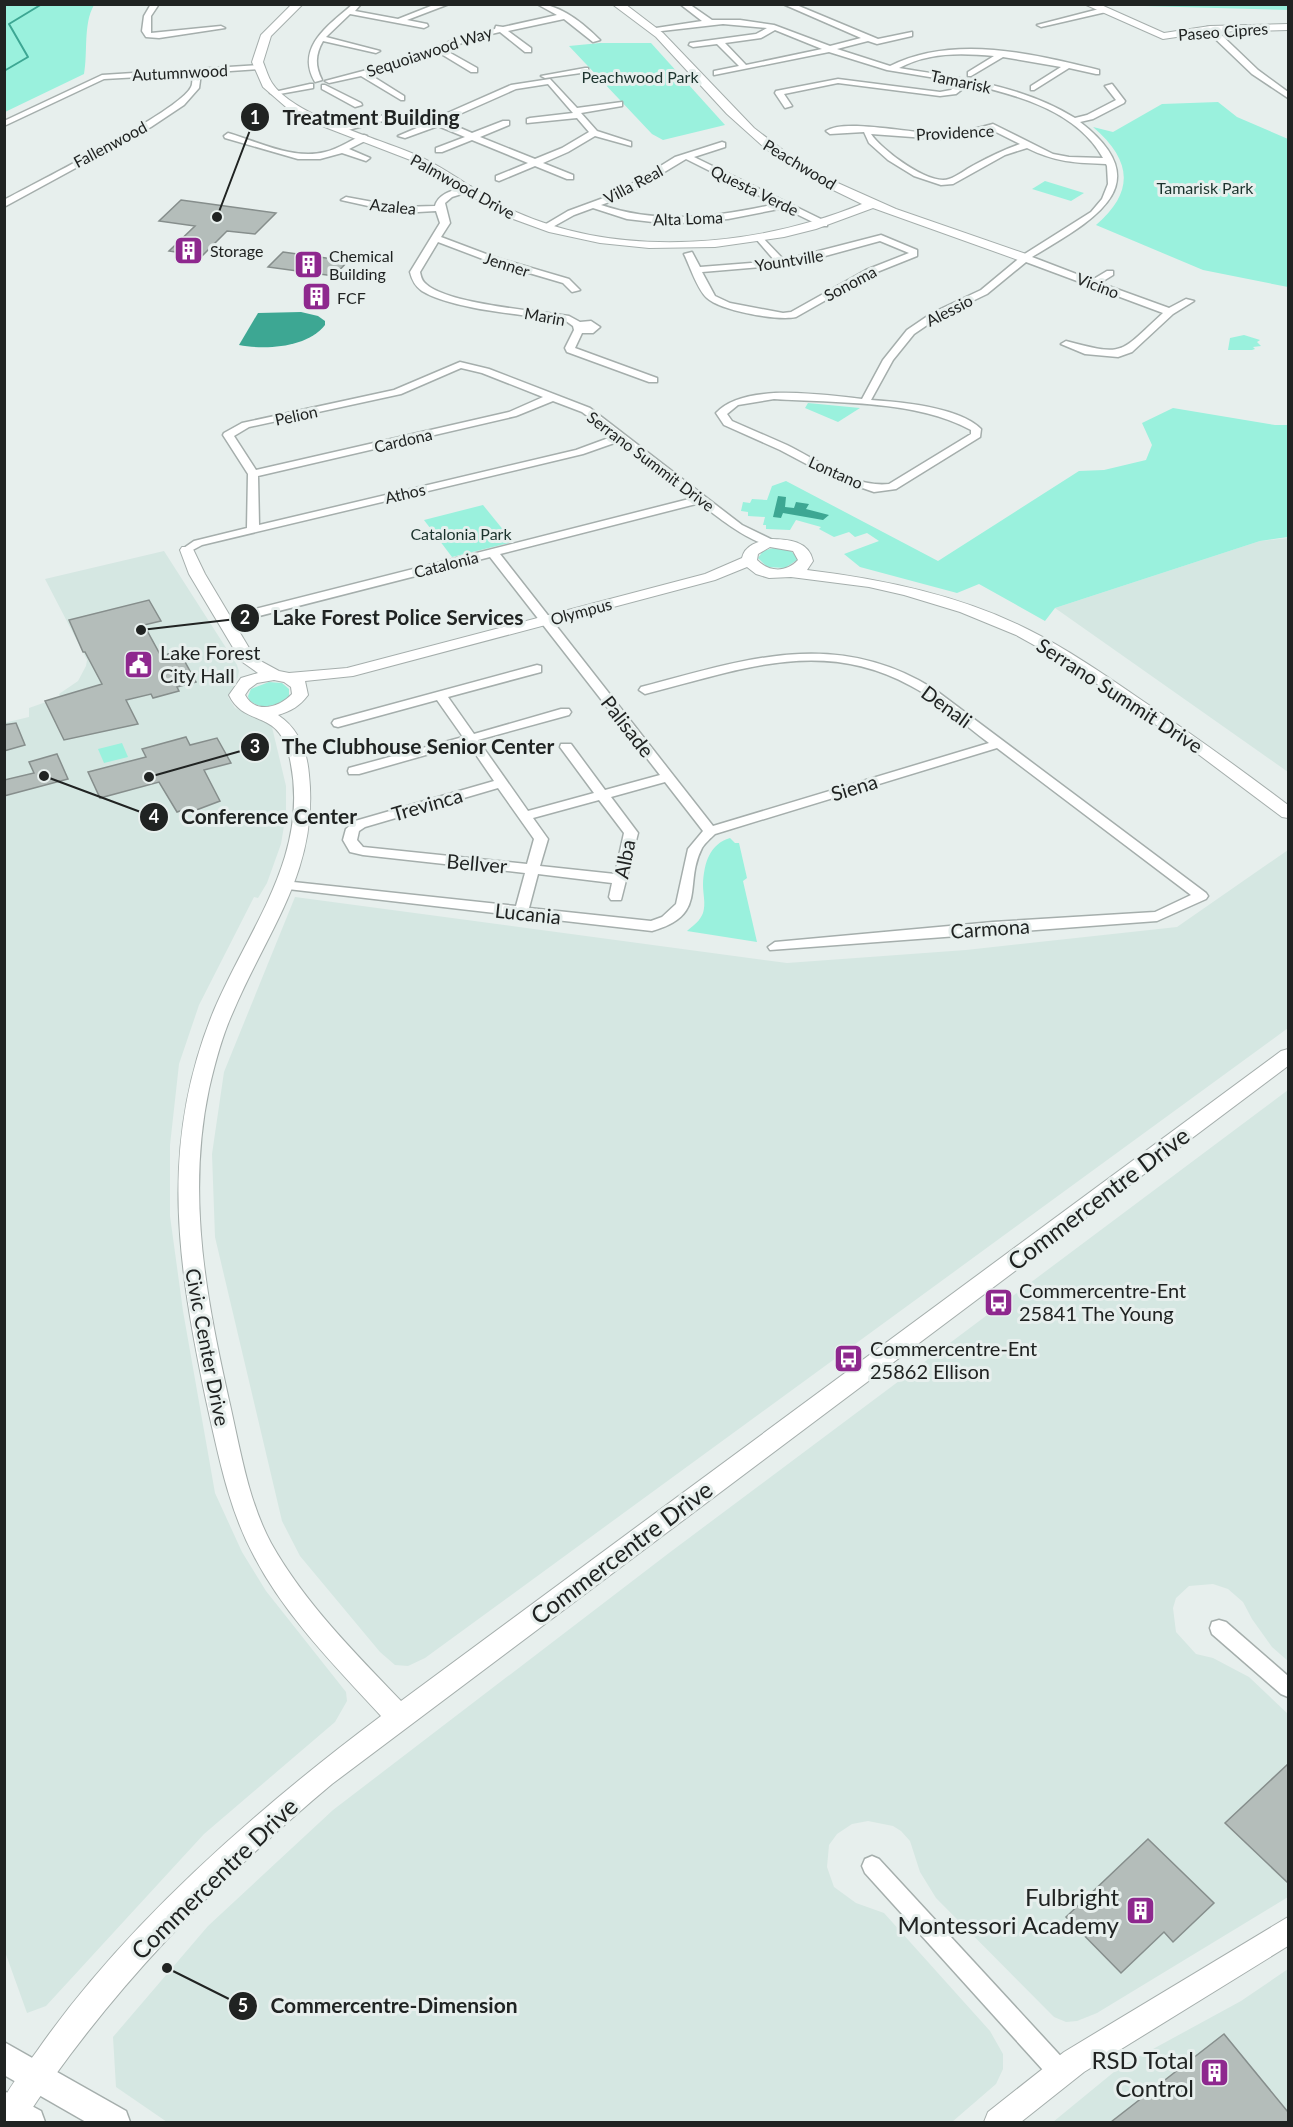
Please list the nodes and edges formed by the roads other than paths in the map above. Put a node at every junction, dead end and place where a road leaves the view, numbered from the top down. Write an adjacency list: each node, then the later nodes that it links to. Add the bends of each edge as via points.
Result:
1 (156, 4): 19 (street, via 146,19 149,35)
2 (298, 4): 35 (street, via 268,31 261,42)
3 (358, 4): 11 (street)
4 (446, 4): 13 (street)
5 (540, 4): 12 (street)
6 (617, 4): 22 (street, Peachwood)
7 (786, 4): 24 (street)
8 (1089, 4): 10 (street)
9 (687, 5): 14 (street)
10 (1103, 10): 15 (street); 21 (street, Paseo Cipres, via 1158,35)
11 (350, 12): 13 (street); 25 (street)
12 (565, 16): 20 (street, Sequoiawood Way); 26 (street)
13 (400, 21): 16 (street)
14 (709, 22): 17 (street, Tamarisk); 22 (street, Tamarisk)
15 (1041, 25)
16 (424, 26)
17 (774, 27): 27 (street, via 758,36); 31 (street, Tamarisk)
18 (1288, 27): 21 (street, Paseo Cipres)
19 (221, 28)
20 (500, 28): 29 (street, Sequoiawood Way); 30 (street)
21 (1210, 29): 51 (street, via 1255,72)
22 (656, 30): 84 (street, Peachwood, via 742,124 772,149 809,173)
23 (909, 34): 24 (street, via 879,42)
24 (868, 38): 31 (street)
25 (323, 39): 32 (street); 46 (street, via 315,49)
26 (596, 40)
27 (720, 42): 28 (street); 36 (street)
28 (693, 45)
29 (438, 49): 38 (street); 42 (street, Sequoiawood Way, via 404,63)
30 (528, 50)
31 (829, 50): 36 (street); 37 (street, Tamarisk)
32 (376, 51)
33 (1001, 55): 34 (street, via 1031,56); 37 (street, via 938,51); 45 (street)
34 (1069, 65): 41 (street); 49 (street)
35 (258, 66): 40 (street, Autumnwood); 50 (street, Palmwood Drive)
36 (744, 67): 43 (street)
37 (892, 68): 45 (street, Tamarisk)
38 (474, 70)
39 (585, 70): 44 (street)
40 (197, 71): 61 (street, Autumnwood, via 102,76); 83 (street, Fallenwood, via 195,88 181,103)
41 (1096, 72)
42 (362, 73): 47 (street, Sequoiawood Way); 52 (street)
43 (717, 73)
44 (548, 78): 56 (street); 57 (street, via 514,87)
45 (969, 78): 55 (street, via 953,92 940,94 838,81 779,93); 59 (street, Tamarisk, via 1032,100)
46 (314, 83): 47 (street); 50 (street)
47 (327, 84): 54 (street)
48 (1109, 86): 59 (street, via 1121,101 1090,117)
49 (1034, 88)
50 (274, 93): 63 (street, Palmwood Drive, via 304,114)
51 (1288, 96)
52 (401, 98)
53 (619, 104): 56 (street)
54 (358, 105)
55 (788, 106)
56 (577, 113): 58 (street); 65 (street)
57 (439, 121): 63 (street, via 398,115); 67 (street); 68 (street)
58 (530, 121)
59 (1072, 121): 77 (street, Tamarisk, via 1096,141)
60 (506, 123): 68 (street)
61 (4, 124)
62 (869, 130): 64 (street, Providence); 72 (street, Providence, via 940,136 993,127); 72 (street, via 870,140 891,158 930,180 944,183)
63 (345, 131): 69 (street, Palmwood Drive)
64 (830, 131)
65 (594, 133): 70 (street); 78 (street)
66 (228, 136): 73 (street, via 301,156 321,156)
67 (402, 136)
68 (472, 136): 74 (street); 78 (street)
69 (364, 138): 73 (street); 81 (street, Palmwood Drive, via 431,165)
70 (628, 144)
71 (722, 145): 75 (street, Villa Real)
72 (1026, 145): 77 (street, Providence, via 1058,158)
73 (340, 149): 76 (street)
74 (439, 150)
75 (686, 156): 85 (street, Villa Real, via 620,195); 86 (street, Questa Verde)
76 (366, 158)
77 (1109, 161): 94 (street, via 1113,182 1100,208 1079,226)
78 (535, 162): 79 (street); 80 (street)
79 (570, 177)
80 (499, 178)
81 (468, 189): 87 (street, via 447,196 440,202); 89 (street, Palmwood Drive, via 503,210)
82 (346, 200): 87 (street, Azalea, via 400,210)
83 (5, 203)
84 (874, 203): 88 (street, Palmwood Drive); 94 (street, Peachwood)
85 (592, 205): 86 (street, Alta Loma, via 630,217 654,219 723,218); 89 (street, Villa Real)
86 (784, 205): 88 (street, Questa Verde)
87 (440, 208): 90 (street, via 445,223)
88 (824, 224): 91 (street, Palmwood Drive)
89 (546, 227): 91 (street, Palmwood Drive, via 596,238 658,244)
90 (436, 238): 99 (street, Jenner, via 566,281); 104 (street, Marin, via 415,272 420,284 432,293 456,301 569,319 578,327 571,350)
91 (761, 239): 95 (street)
92 (689, 254): 96 (street)
93 (914, 254): 95 (street, Yountville, via 881,238); 96 (street, Sonoma, via 869,272 788,316 717,301 708,294)
94 (1025, 258): 98 (street, Vicino); 106 (street, Alessio, via 984,292 919,326 901,343)
95 (782, 263): 96 (street, Yountville)
96 (695, 270)
97 (1110, 273): 98 (street)
98 (1093, 283): 101 (street, Vicino)
99 (575, 290)
100 (1189, 301): 101 (street)
101 (1170, 312): 102 (street, via 1128,350 1114,354)
102 (1066, 344)
103 (460, 365): 105 (street, Serrano Summit Drive); 108 (street, Pelion, via 397,392 237,428 228,435)
104 (653, 380)
105 (550, 398): 107 (street, Serrano Summit Drive, via 586,410); 108 (street, Cardona, via 512,414)
106 (865, 402): 106 (street, Lontano, via 774,396 735,402 721,413 728,423 835,475 874,489 892,487 976,435 970,424)
107 (622, 436): 109 (street, Serrano Summit Drive); 111 (street, Athos, via 579,452)
108 (253, 474): 111 (street)
109 (703, 499): 110 (street, Serrano Summit Drive); 114 (street, Catalonia)
110 (738, 527): 112 (street, Serrano Summit Drive); 115 (street, Serrano Summit Drive)
111 (253, 529): 113 (street, Athos, via 198,543)
112 (773, 543): 115 (street, via 762,545); 116 (street, Serrano Summit Drive, via 797,547)
113 (188, 550): 121 (street)
114 (493, 553): 121 (street, Catalonia); 122 (street, Palisade)
115 (750, 556): 117 (street, Serrano Summit Drive, via 752,565); 119 (street, Olympus)
116 (806, 556): 118 (street, via 803,566); 120 (street, Serrano Summit Drive)
117 (765, 572): 118 (street, Serrano Summit Drive); 119 (street, Olympus)
118 (790, 572): 120 (street, Serrano Summit Drive)
119 (710, 577): 122 (street, Olympus)
120 (869, 582): 142 (street, Serrano Summit Drive, via 965,609 1022,632 1084,668)
121 (224, 621): 123 (street)
122 (546, 621): 125 (street, Olympus); 139 (street, Palisade)
123 (249, 661): 126 (street); 127 (street)
124 (537, 669): 129 (street)
125 (347, 673): 126 (street, Olympus); 130 (street, Olympus)
126 (282, 677): 127 (street, via 263,676); 130 (street, via 298,685)
127 (244, 683): 131 (street, via 237,695 239,702)
128 (645, 690): 136 (street, Denali, via 772,658 842,658 905,677)
129 (441, 696): 133 (street); 135 (street)
130 (296, 700): 131 (street); 134 (street)
131 (262, 712): 134 (street)
132 (565, 712): 135 (street)
133 (338, 723)
134 (287, 729): 148 (street, Civic Center Drive, via 303,780 303,817 296,857)
135 (472, 738): 138 (street); 140 (street)
136 (998, 744): 145 (street, Siena); 149 (street, Denali)
137 (566, 747): 141 (street, Alba)
138 (354, 771)
139 (668, 777): 141 (street); 145 (street, Palisade)
140 (503, 782): 143 (street); 144 (street, Trevinca)
141 (602, 795): 143 (street); 147 (street, Alba, via 631,833)
142 (1288, 813)
143 (526, 816): 146 (street, via 541,839)
144 (353, 829): 146 (street, Bellver, via 350,840 355,849 363,851)
145 (710, 831): 151 (street, Lucania, via 695,848 681,910 669,920 652,926)
146 (534, 868): 147 (street, Bellver); 151 (street)
147 (621, 879): 150 (street, Alba)
148 (284, 885): 151 (street, Lucania); 156 (street, Civic Center Drive, via 226,1003 207,1060 188,1161 194,1292 237,1489 253,1529 273,1568 313,1621)
149 (1201, 896): 152 (street, Carmona, via 1157,916)
150 (616, 897)
151 (521, 912)
152 (775, 947)
153 (1288, 1056): 156 (street, Commercentre Drive)
154 (1219, 1628): 155 (street)
155 (1288, 1688)
156 (399, 1717): 161 (street, Commercentre Drive, via 300,1794 218,1867 130,1959)
157 (872, 1866): 160 (street)
158 (1288, 1930): 160 (street)
159 (4, 2057): 161 (main road)
160 (1060, 2072): 164 (street)
161 (36, 2076): 162 (street, Commercentre Drive); 163 (main road)
162 (13, 2115)
163 (115, 2122)
164 (998, 2122)

